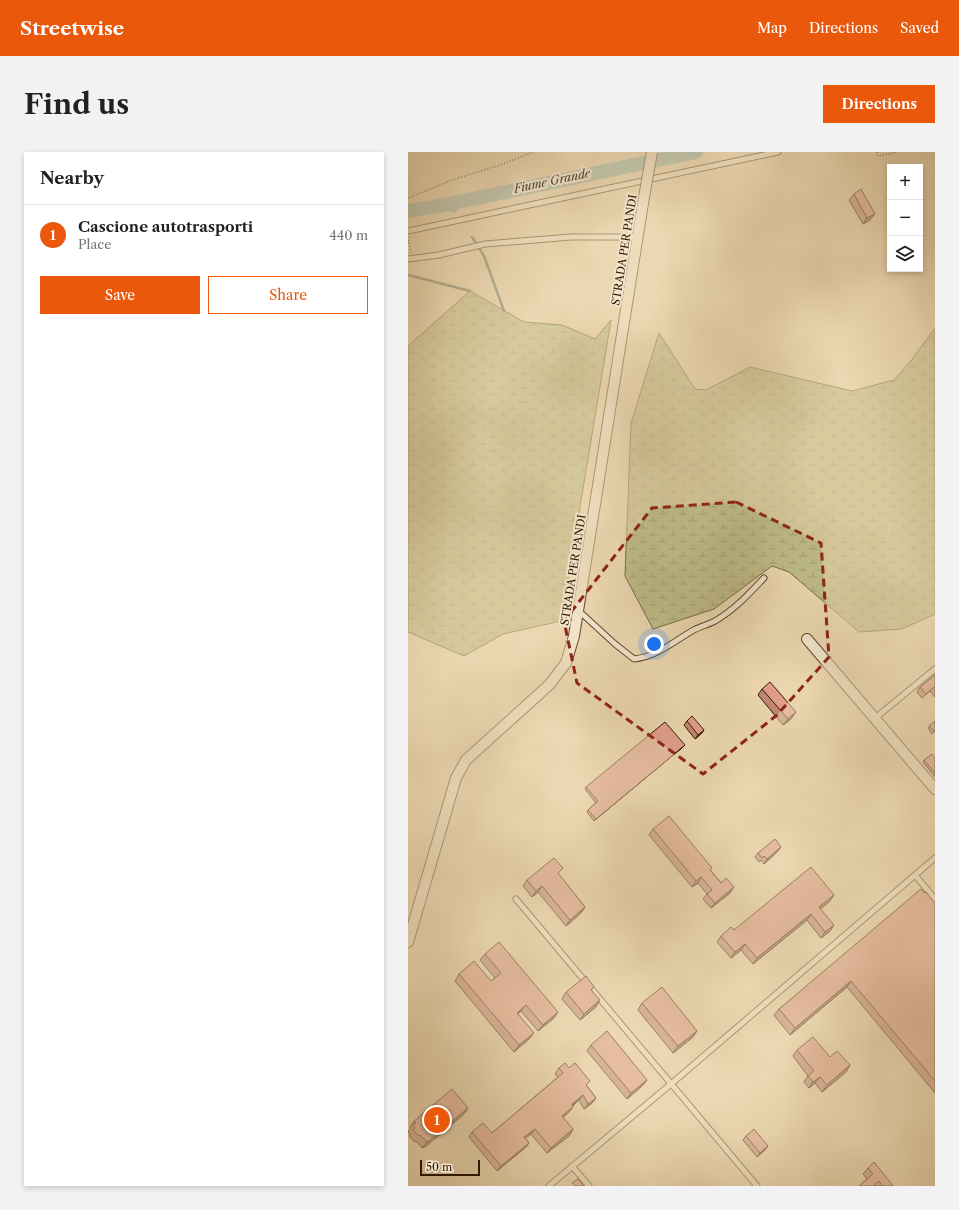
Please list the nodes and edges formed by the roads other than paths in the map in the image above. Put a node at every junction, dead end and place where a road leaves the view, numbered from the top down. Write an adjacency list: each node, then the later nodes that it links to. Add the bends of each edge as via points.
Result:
1 (652, 152): 4 (street, STRADA PER PANDI, bridge)
2 (778, 152): 3 (lane)
3 (408, 231)
4 (638, 237): 5 (lane, via 571,238 485,244); 7 (street, STRADA PER PANDI)
5 (408, 259)
6 (764, 578): 7 (lane, via 739,604 715,621 694,629 644,658 634,659)
7 (578, 611): 16 (street, STRADA PER PANDI, via 566,664 549,685 466,760 456,778)
8 (807, 639): 10 (street)
9 (935, 669): 10 (lane)
10 (874, 719): 11 (street)
11 (935, 789)
12 (935, 858): 13 (lane)
13 (915, 875): 15 (lane); 17 (lane)
14 (516, 899): 17 (lane)
15 (935, 899)
16 (408, 942)
17 (671, 1084): 18 (lane); 21 (lane)
18 (572, 1166): 19 (lane); 20 (lane)
19 (549, 1186)
20 (589, 1186)
21 (758, 1186)

